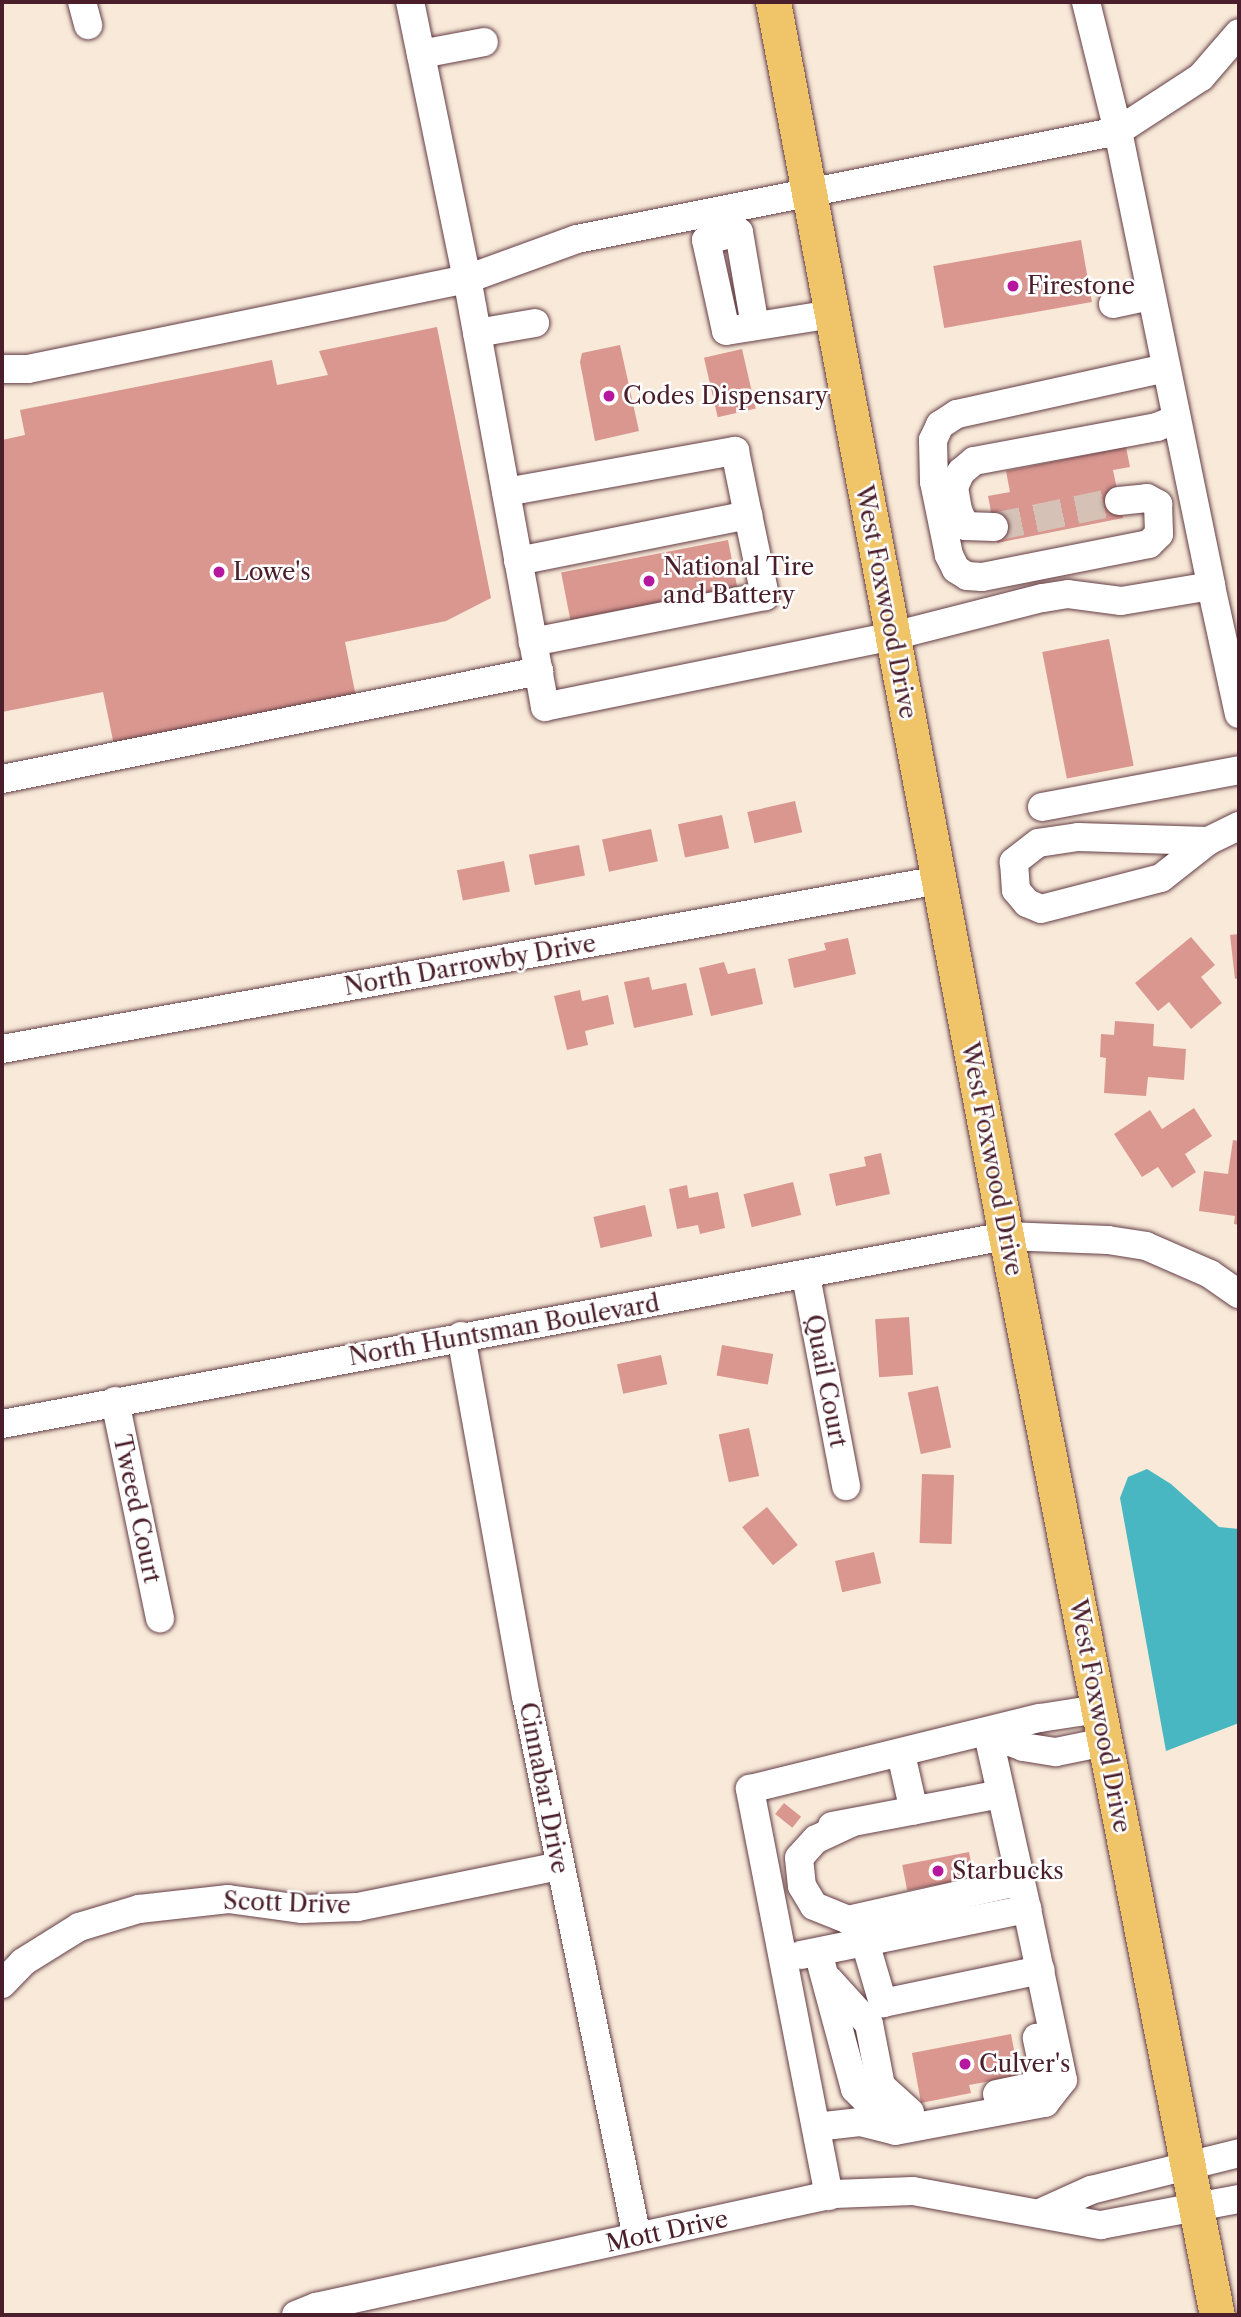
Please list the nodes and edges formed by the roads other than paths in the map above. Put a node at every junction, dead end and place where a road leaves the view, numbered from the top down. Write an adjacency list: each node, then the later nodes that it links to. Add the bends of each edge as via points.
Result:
1 (410, 2): 6 (street)
2 (773, 2): 8 (main road, West Foxwood Drive)
3 (1086, 2): 7 (street)
4 (1239, 33): 7 (street, via 1201,77)
5 (484, 42): 6 (street)
6 (421, 54): 9 (street)
7 (1118, 131): 8 (street); 10 (street)
8 (809, 192): 9 (street, via 577,239); 12 (main road, West Foxwood Drive)
9 (467, 279): 15 (street); 17 (street)
10 (1151, 296): 11 (street); 16 (street)
11 (1113, 304)
12 (832, 314): 14 (street); 25 (main road, West Foxwood Drive)
13 (535, 323): 15 (street)
14 (755, 326)
15 (477, 333): 19 (street)
16 (1166, 368): 18 (street); 20 (street, via 957,414 940,425 933,439 934,482 949,555 956,569 967,576 982,577 1149,544 1159,534 1158,504 1147,498)
17 (7, 374)
18 (1176, 419): 22 (street, via 1157,427 974,461 961,472 954,487 958,510 965,526); 24 (street)
19 (506, 492): 21 (street, via 735,451); 23 (street)
20 (1119, 501)
21 (748, 515): 23 (street); 26 (street, via 765,596)
22 (994, 527)
23 (518, 561): 26 (street)
24 (1211, 586): 25 (street, via 1121,601 1068,594 1042,598); 28 (street)
25 (892, 636): 27 (street, via 545,707); 34 (main road, West Foxwood Drive)
26 (533, 642): 27 (street)
27 (539, 671): 30 (street)
28 (1239, 714)
29 (1239, 770): 31 (street)
30 (2, 779)
31 (1042, 807)
32 (1239, 826): 33 (street)
33 (1208, 841): 33 (street, via 1078,837 1038,843 1014,862 1016,890 1027,903 1041,909 1161,878)
34 (939, 880): 35 (street, North Darrowby Drive); 36 (main road, West Foxwood Drive)
35 (2, 1049)
36 (1006, 1236): 37 (street, North Huntsman Boulevard); 38 (street, North Huntsman Boulevard, via 1146,1246 1210,1274); 44 (main road, West Foxwood Drive)
37 (806, 1276): 39 (street, North Huntsman Boulevard); 42 (street, Quail Court)
38 (1239, 1294)
39 (461, 1336): 40 (street, North Huntsman Boulevard); 51 (street, Cinnabar Drive)
40 (115, 1401): 41 (street, North Huntsman Boulevard); 43 (street, Tweed Court)
41 (2, 1424)
42 (846, 1486)
43 (160, 1618)
44 (1099, 1709): 45 (street, via 1040,1718); 46 (main road, West Foxwood Drive)
45 (988, 1734): 46 (street, via 1023,1747 1056,1752); 47 (street); 48 (street)
46 (1105, 1742): 63 (main road, West Foxwood Drive)
47 (901, 1754): 49 (street); 52 (street, via 750,1789)
48 (1001, 1794): 49 (street); 53 (street)
49 (914, 1811): 50 (street)
50 (851, 1823): 52 (street, via 812,1829); 53 (street, via 816,1839 799,1858 802,1886 814,1906 848,1920)
51 (560, 1866): 59 (street, Scott Drive, via 358,1907 302,1909 228,1899 139,1909 79,1927 23,1962); 68 (street, Cinnabar Drive)
52 (768, 1876): 56 (street)
53 (1021, 1881): 54 (street)
54 (1027, 1909): 55 (street); 58 (street)
55 (865, 1942): 57 (street); 58 (street, via 883,2003)
56 (785, 1958): 57 (street); 61 (street)
57 (821, 1964): 60 (street, via 855,2089 879,2113 910,2112 1034,2086 1044,2072 1032,2018)
58 (1041, 1970): 60 (street)
59 (2, 1984)
60 (1047, 2000): 61 (street, via 1063,2080 1045,2103 895,2131 860,2122)
61 (817, 2127): 64 (street)
62 (1239, 2153): 63 (street)
63 (1187, 2164): 66 (main road, West Foxwood Drive); 67 (street, via 1091,2190)
64 (829, 2196): 67 (street, Mott Drive, via 913,2190); 68 (street, Mott Drive)
65 (1239, 2199): 66 (street, Mott Drive)
66 (1195, 2208): 67 (street, Mott Drive, via 1101,2225); 70 (main road, West Foxwood Drive)
67 (1042, 2212)
68 (637, 2237): 69 (street, Mott Drive)
69 (296, 2315)
70 (1217, 2315)

